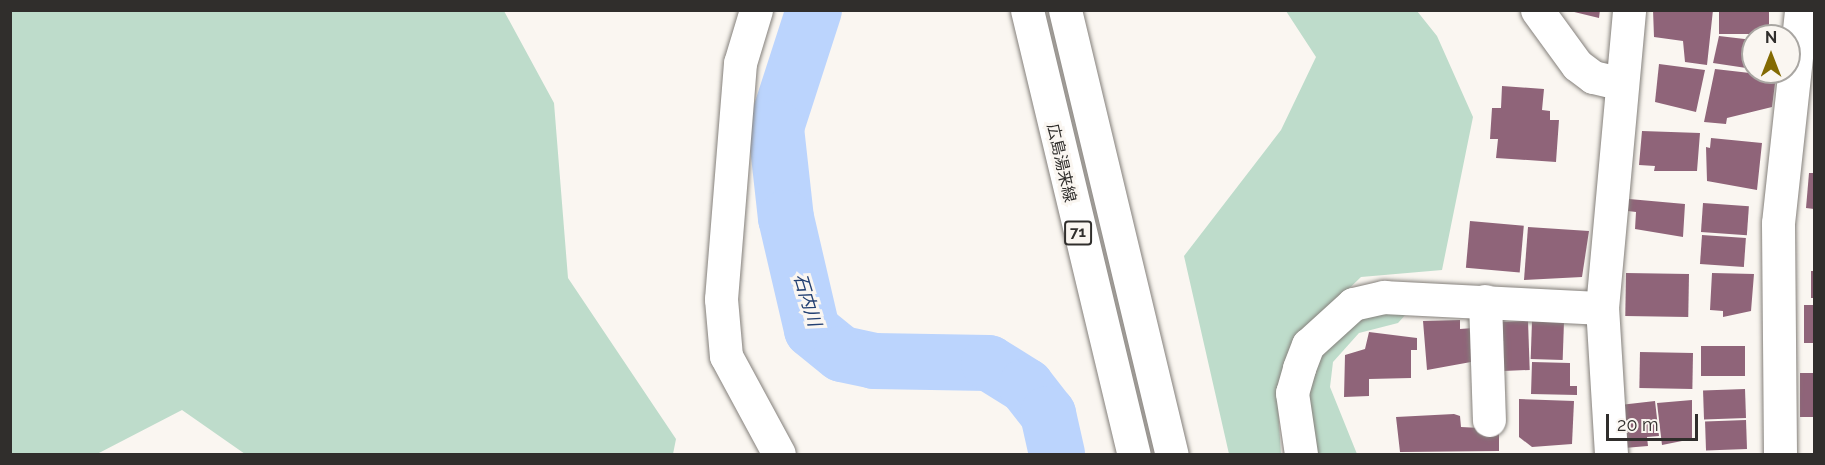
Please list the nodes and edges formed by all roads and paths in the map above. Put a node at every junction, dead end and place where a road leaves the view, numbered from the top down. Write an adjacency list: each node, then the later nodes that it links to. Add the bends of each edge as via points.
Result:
1 (756, 10): 11 (street, via 740,63 721,299 726,356)
2 (1027, 10): 12 (street, 広島湯来線 / 71)
3 (1065, 10): 13 (street, 71)
4 (1537, 10): 7 (street, via 1577,65 1593,77)
5 (1629, 10): 7 (street)
6 (1801, 10): 16 (street, via 1778,223)
7 (1619, 83): 9 (street)
8 (1485, 301): 9 (street); 10 (street); 14 (street, via 1372,298 1337,314 1308,345 1292,393)
9 (1602, 308): 15 (street)
10 (1489, 420)
11 (779, 454)
12 (1134, 454)
13 (1172, 454)
14 (1301, 454)
15 (1611, 454)
16 (1780, 454)

